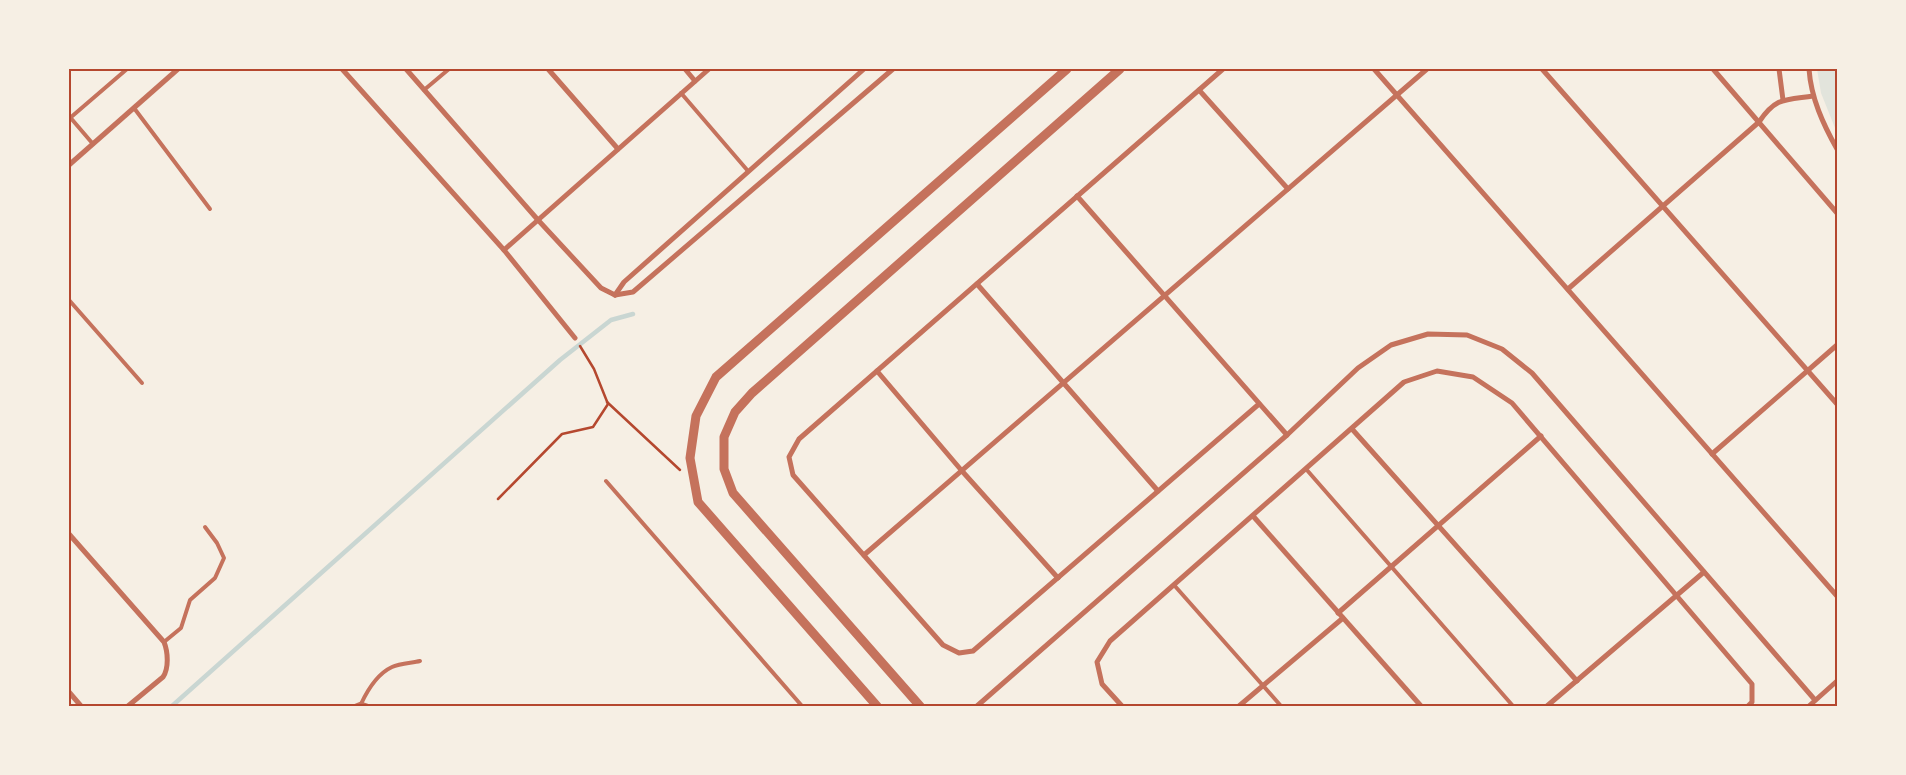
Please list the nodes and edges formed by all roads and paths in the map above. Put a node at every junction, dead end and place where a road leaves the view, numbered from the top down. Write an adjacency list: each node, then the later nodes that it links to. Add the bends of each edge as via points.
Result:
1 (127, 69): 28 (lane)
2 (178, 69): 27 (street)
3 (342, 69): 41 (street)
4 (406, 69): 21 (street)
5 (449, 69): 21 (lane)
6 (548, 69): 31 (street)
7 (685, 69): 20 (street)
8 (709, 69): 20 (street)
9 (864, 69): 34 (street)
10 (893, 69): 44 (street, via 634,292)
11 (1067, 69): 64 (street, via 716,377 696,416 690,458)
12 (1120, 69): 92 (street, via 752,393 735,412 724,437 724,469 733,493)
13 (1223, 69): 22 (street)
14 (1374, 69): 24 (street)
15 (1427, 69): 24 (street)
16 (1542, 69): 37 (street)
17 (1713, 69): 29 (street)
18 (1779, 69): 26 (street)
19 (1809, 69): 25 (street)
20 (695, 81): 23 (street)
21 (424, 90): 40 (street)
22 (1199, 90): 35 (street); 36 (street)
23 (681, 93): 31 (street); 34 (lane)
24 (1396, 95): 35 (street); 43 (street)
25 (1813, 96): 26 (street); 32 (street)
26 (1783, 100): 29 (street, via 1768,108)
27 (134, 108): 30 (street); 38 (lane)
28 (69, 117): 30 (lane)
29 (1759, 122): 37 (street); 39 (street)
30 (93, 144): 33 (street)
31 (618, 149): 40 (street)
32 (1837, 149)
33 (69, 166)
34 (748, 171): 44 (street, via 624,282)
35 (1288, 189): 45 (street)
36 (1077, 196): 42 (street); 45 (street)
37 (1663, 205): 43 (street); 51 (street)
38 (210, 209)
39 (1837, 214)
40 (538, 220): 41 (street); 44 (street, via 602,288)
41 (504, 250): 47 (street)
42 (977, 284): 50 (street); 53 (street)
43 (1568, 289): 60 (street)
44 (615, 295)
45 (1164, 296): 53 (street); 55 (street)
46 (69, 300): 52 (lane)
47 (575, 338)
48 (1837, 345): 51 (street)
49 (583, 349): 54 (path)
50 (877, 371): 62 (street); 71 (street, via 799,439 789,457 793,475)
51 (1808, 371): 56 (street); 60 (street)
52 (142, 383)
53 (1063, 383): 62 (street); 65 (street)
54 (608, 404): 64 (path); 66 (path, via 593,427 562,434)
55 (1259, 404): 58 (street); 65 (street)
56 (1837, 404)
57 (1352, 429): 59 (street, via 1404,382 1437,371 1473,377 1512,403); 61 (street); 68 (street)
58 (1287, 435): 73 (street, via 1358,368 1391,344 1428,334 1467,335 1502,349 1532,373); 93 (street)
59 (1541, 436): 68 (street); 76 (street)
60 (1712, 454): 77 (street)
61 (1306, 469): 67 (street); 72 (lane)
62 (962, 471): 71 (street); 74 (street)
63 (606, 481): 90 (lane)
64 (694, 482): 91 (street, via 698,502)
65 (1158, 490): 74 (street)
66 (498, 499)
67 (1253, 516): 75 (street); 78 (street)
68 (1439, 526): 72 (street); 82 (street)
69 (205, 527): 80 (lane, via 224,558 215,578 190,600 181,628)
70 (69, 534): 80 (street)
71 (864, 555): 74 (street, via 943,645 958,653 973,651)
72 (1392, 566): 78 (street); 98 (lane)
73 (1704, 572): 76 (street); 86 (street)
74 (1058, 578)
75 (1174, 585): 84 (lane); 94 (street, via 1110,641 1097,662 1102,684)
76 (1677, 595): 82 (street); 100 (street, via 1752,684 1752,702)
77 (1837, 596)
78 (1338, 612): 79 (street)
79 (1343, 618): 84 (street); 97 (street)
80 (164, 642): 89 (street, via 166,672)
81 (420, 661): 87 (lane, via 393,667 383,674 371,685)
82 (1577, 681): 99 (street)
83 (1837, 681): 86 (street)
84 (1263, 686): 95 (street); 96 (lane)
85 (69, 692): 88 (street)
86 (1815, 700): 101 (street)
87 (361, 705)
88 (81, 706)
89 (128, 706)
90 (802, 706)
91 (877, 706)
92 (920, 706)
93 (977, 706)
94 (1122, 706)
95 (1239, 706)
96 (1281, 706)
97 (1421, 706)
98 (1513, 706)
99 (1546, 706)
100 (1748, 706)
101 (1809, 706)

